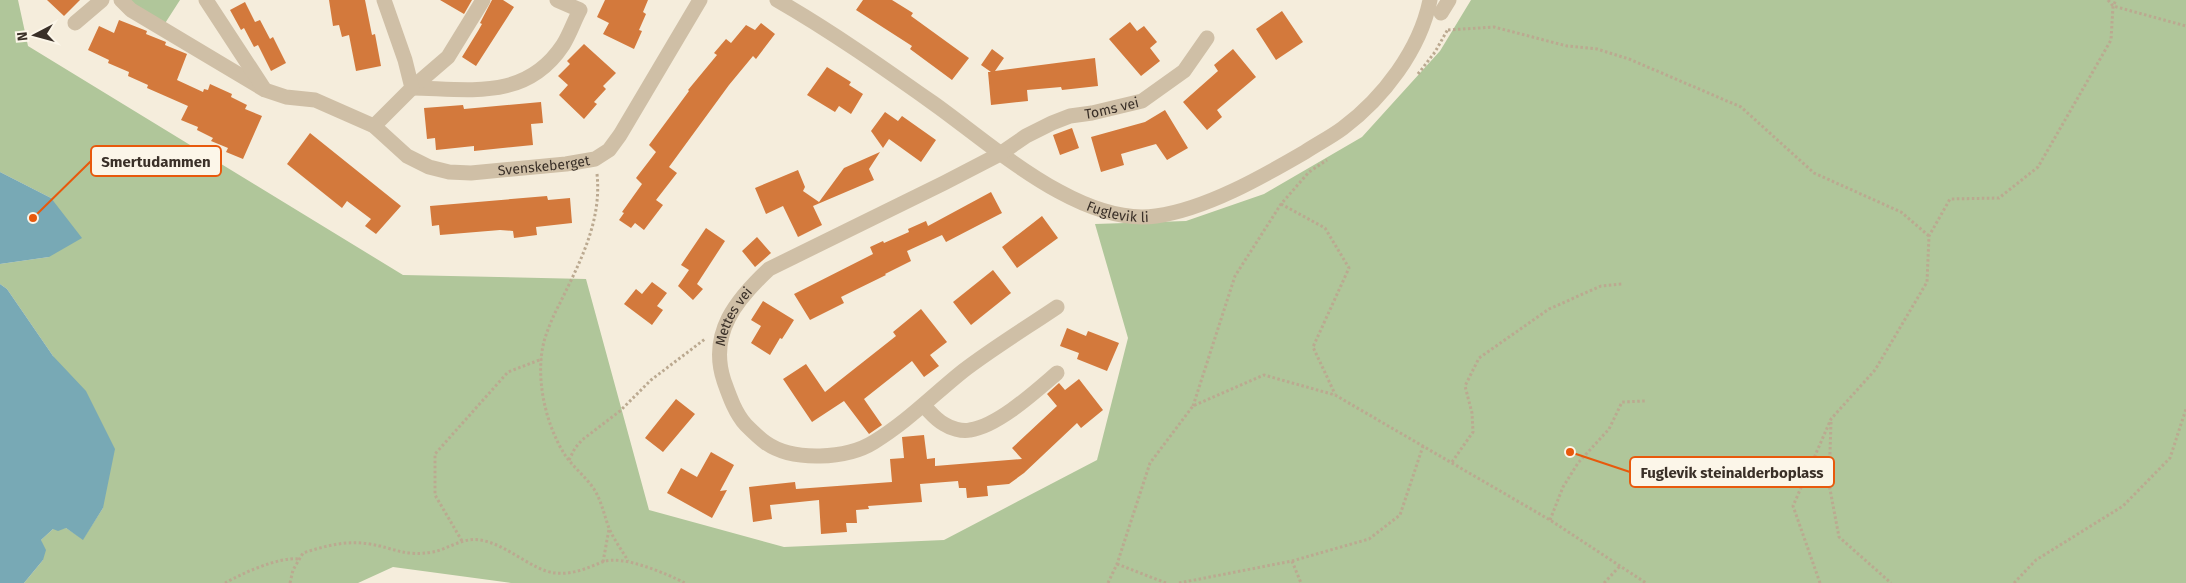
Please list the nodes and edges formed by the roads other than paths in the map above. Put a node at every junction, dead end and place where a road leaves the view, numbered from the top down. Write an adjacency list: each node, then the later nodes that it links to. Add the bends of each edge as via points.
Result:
1 (102, 0): 13 (street)
2 (121, 0): 16 (street, Svenskeberget, via 131,10)
3 (206, 0): 16 (street)
4 (384, 0): 15 (street)
5 (483, 0): 15 (street, via 448,57)
6 (557, 0): 11 (street)
7 (700, 0): 17 (street, Svenskeberget, via 620,135 609,150 595,159 471,173 449,172 407,156)
8 (777, 0): 18 (street, Fuglevik li, via 934,103)
9 (1430, 0): 18 (street, Fuglevik li, via 1405,62 1368,107 1342,129 1262,178 1194,206 1156,216 1132,216 1090,206 1052,187)
10 (1450, 0): 12 (street)
11 (583, 5): 15 (street, via 563,45 527,80 479,90)
12 (1441, 13)
13 (75, 23)
14 (1208, 38): 18 (street, Toms vei, via 1184,71 1142,100 1070,116 1026,136)
15 (412, 88): 17 (street)
16 (265, 90): 17 (street, Svenskeberget, via 286,97 315,100)
17 (374, 126)
18 (1000, 154): 21 (street, Mettes vei, via 769,269 732,310 723,330 721,371 730,397 745,424 766,443 787,452 821,456 846,454 873,443)
19 (1057, 307): 21 (street, Mettes vei, via 963,371)
20 (1057, 373): 21 (street, via 995,421 970,430 942,424)
21 (924, 406)

